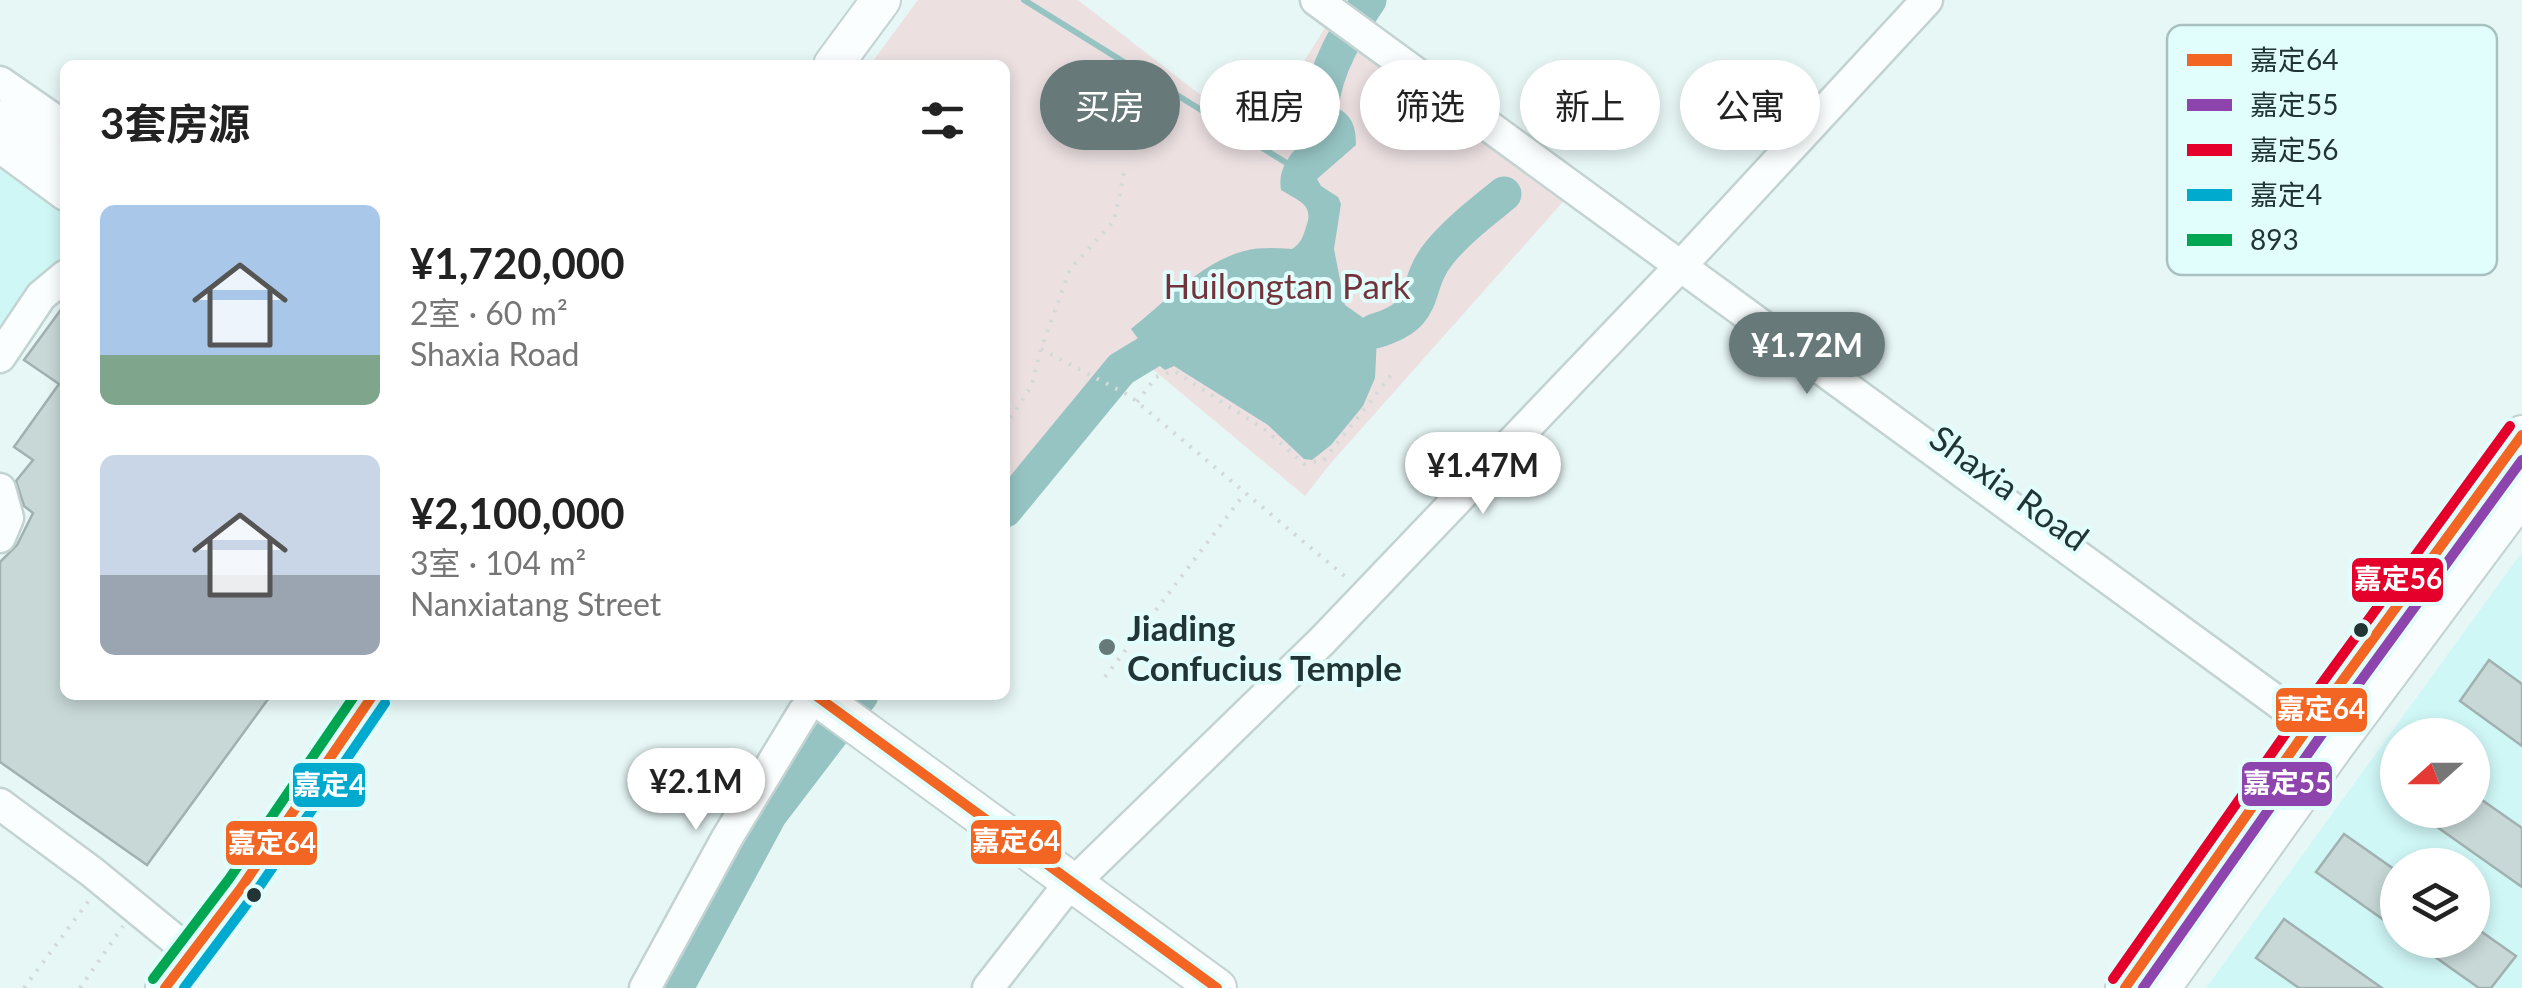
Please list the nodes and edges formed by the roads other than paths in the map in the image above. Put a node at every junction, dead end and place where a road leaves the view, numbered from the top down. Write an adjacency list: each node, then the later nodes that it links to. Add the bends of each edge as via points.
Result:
1 (880, 0): 4 (main road)
2 (1928, 0): 13 (street)
3 (1329, 2): 13 (street); 13 (street, Shaxia Road)
4 (837, 60)
5 (0, 82): 8 (street)
6 (0, 100): 9 (main road)
7 (0, 120): 11 (main road)
8 (60, 124)
9 (60, 143)
10 (0, 147): 12 (street)
11 (60, 164)
12 (60, 191)
13 (1685, 261): 22 (street, Shaxia Road); 24 (street, via 1366,595)
14 (60, 280): 15 (street, via 41,296)
15 (0, 357)
16 (2522, 436): 22 (main road)
17 (0, 489): 19 (street, via 8,518)
18 (2522, 494): 22 (main road)
19 (0, 537)
20 (369, 700): 25 (main road)
21 (809, 705): 24 (main road); 27 (street)
22 (2328, 729): 31 (main road); 32 (main road)
23 (0, 804): 25 (street)
24 (1066, 891): 28 (street); 29 (main road); 30 (main road)
25 (191, 953): 26 (main road)
26 (165, 988)
27 (645, 988)
28 (988, 988)
29 (1182, 988)
30 (1216, 988)
31 (2125, 988)
32 (2161, 988)

